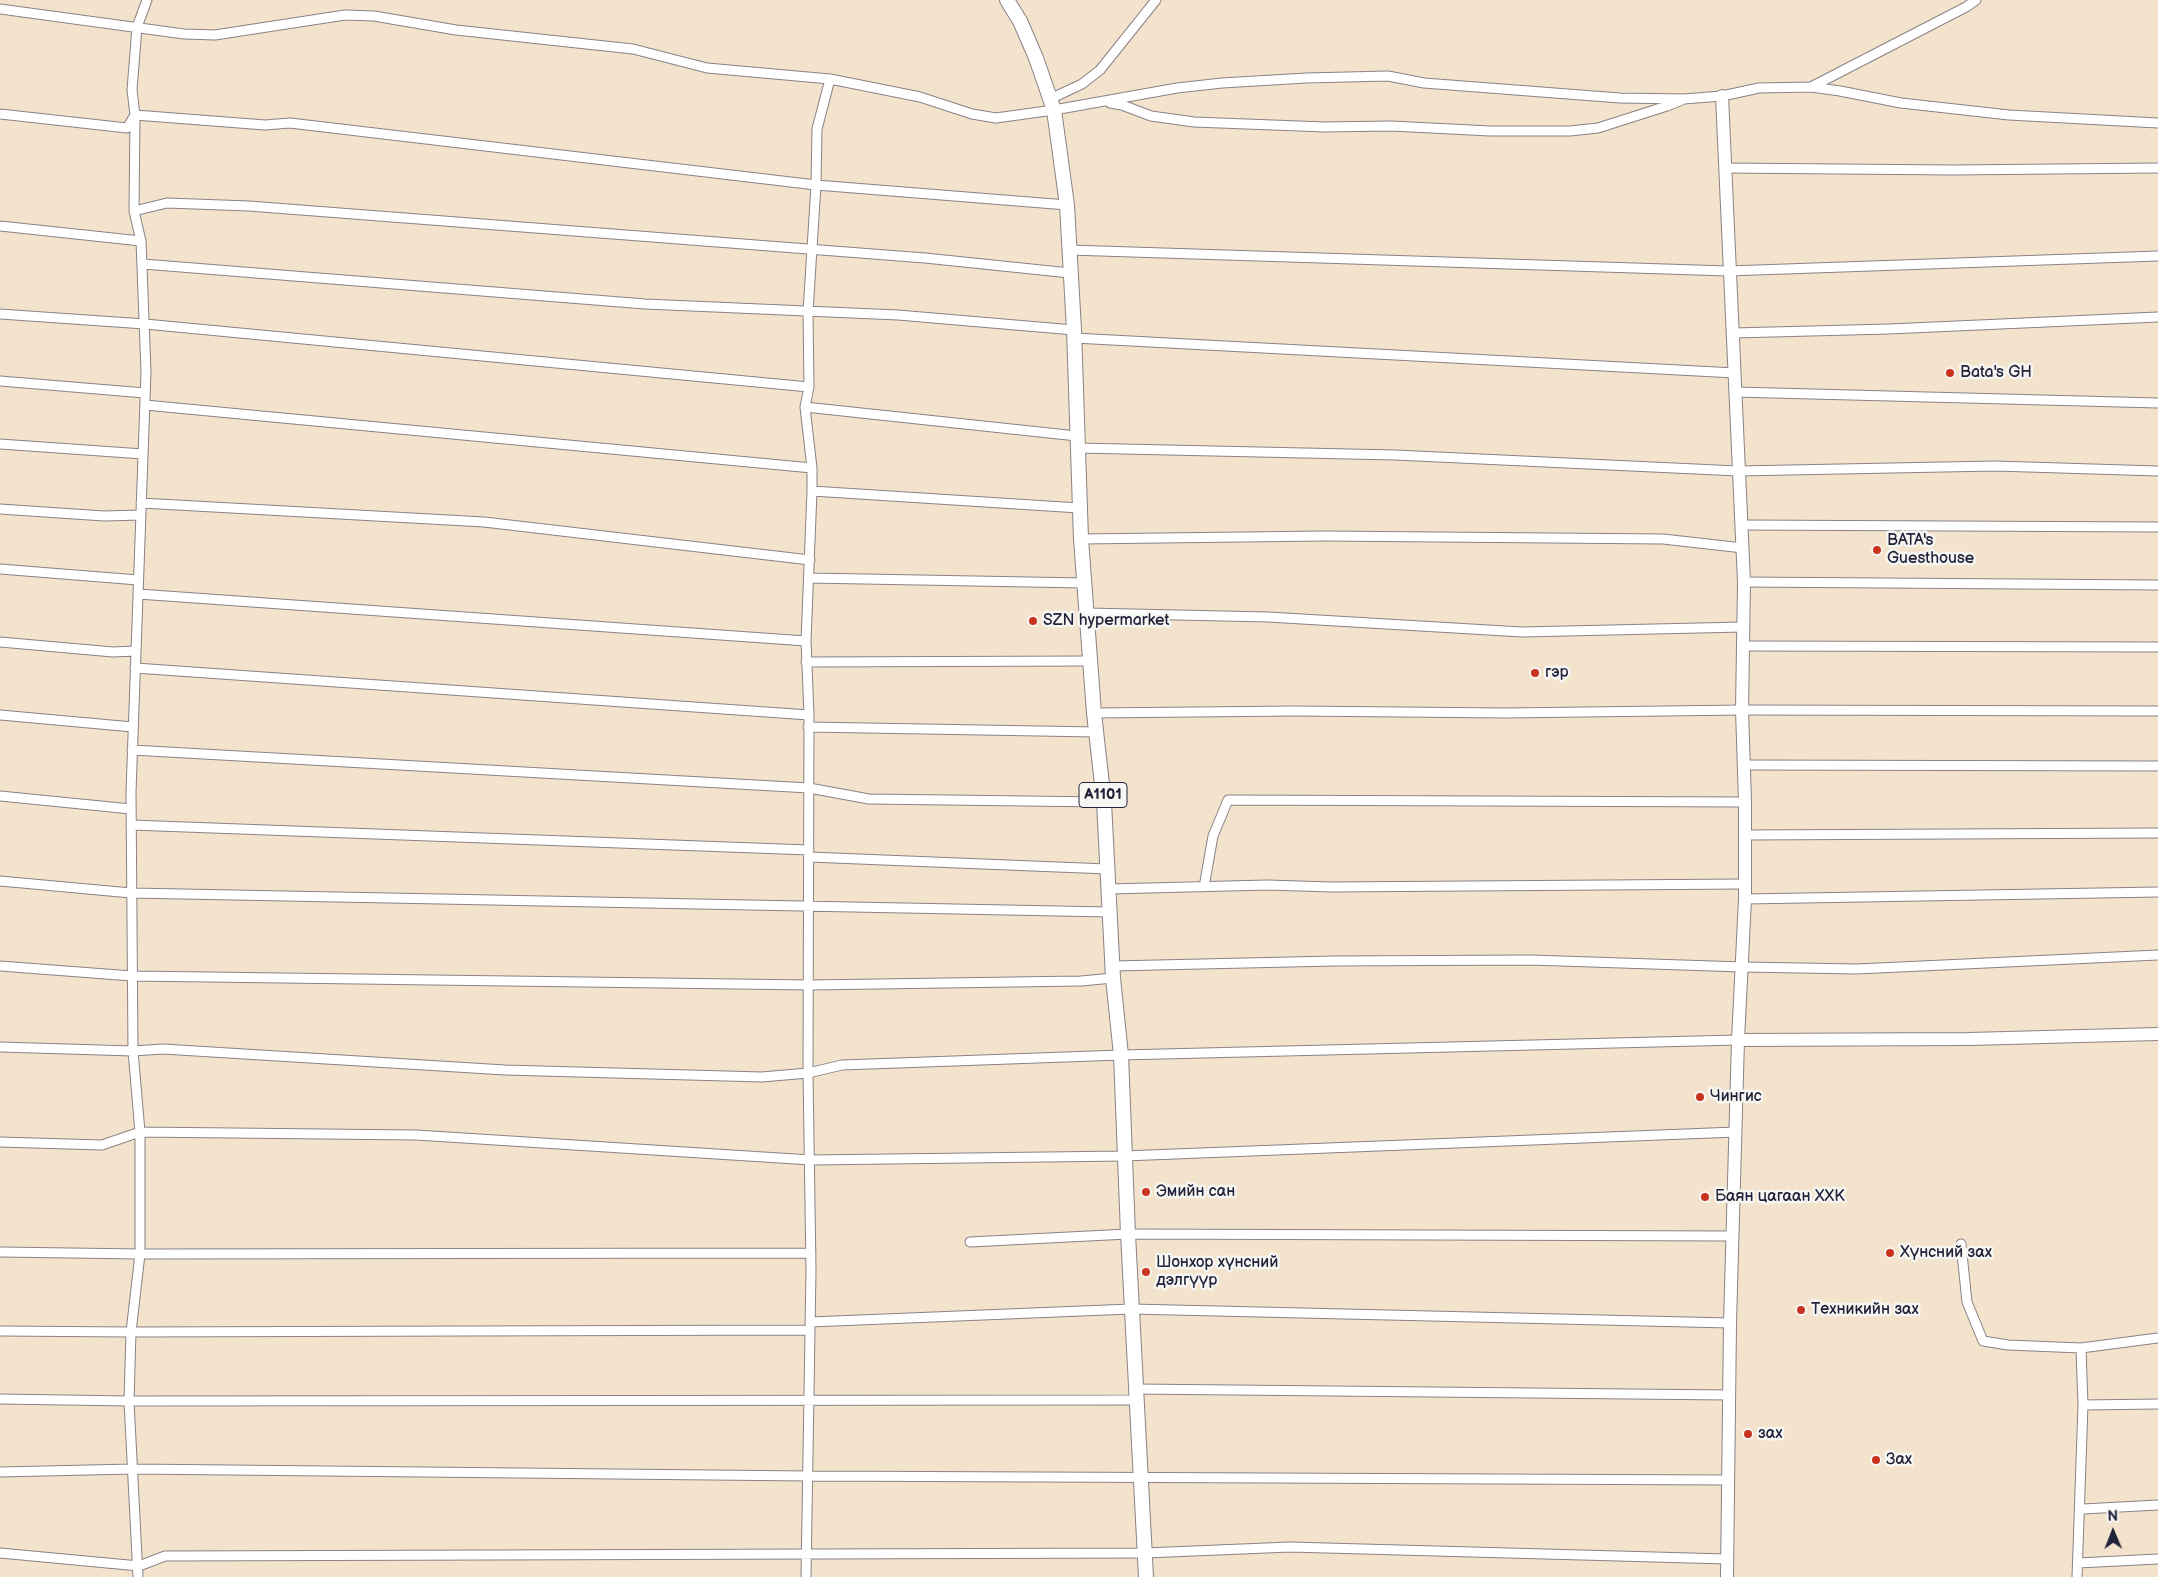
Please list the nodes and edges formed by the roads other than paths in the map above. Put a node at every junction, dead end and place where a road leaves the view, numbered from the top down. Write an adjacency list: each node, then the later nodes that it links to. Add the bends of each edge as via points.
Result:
1 (147, 0): 6 (street)
2 (1007, 0): 12 (main road, A1101, via 1036,58)
3 (1156, 0): 12 (street, via 1100,70)
4 (1976, 0): 8 (street)
5 (0, 9): 6 (street)
6 (137, 27): 7 (street, via 215,35 345,15 374,16 456,30 634,49 707,68); 14 (street, via 132,90)
7 (830, 79): 12 (street, via 920,97 972,114 996,118); 18 (street, via 817,129)
8 (1811, 87): 9 (street, via 1759,88); 15 (street, via 1901,103 2009,115)
9 (1722, 96): 10 (street); 16 (main road)
10 (1684, 98): 11 (street, via 1620,98 1434,84 1388,76 1222,83); 11 (street, via 1598,128 1490,132 1391,126 1194,122 1151,116 1122,105)
11 (1102, 102): 12 (street)
12 (1052, 105): 19 (main road, A1101)
13 (0, 114): 14 (street, via 127,128)
14 (135, 116): 18 (street, via 265,125 290,123); 20 (street)
15 (2158, 123)
16 (1725, 168): 17 (street); 27 (main road)
17 (2158, 168)
18 (816, 185): 19 (street); 23 (street)
19 (1067, 205): 24 (main road, A1101)
20 (134, 211): 22 (street); 23 (street, via 166,203 250,206)
21 (0, 226): 22 (street)
22 (141, 241): 26 (street)
23 (811, 249): 28 (street); 29 (street)
24 (1069, 250): 27 (street); 28 (main road, A1101)
25 (2158, 256): 27 (street)
26 (143, 264): 29 (street, via 645,304); 32 (street)
27 (1728, 271): 33 (main road)
28 (1070, 273): 34 (main road, A1101)
29 (808, 312): 34 (street, via 898,316); 37 (street)
30 (0, 314): 32 (street)
31 (2158, 317): 33 (street)
32 (145, 324): 37 (street); 39 (street)
33 (1733, 333): 35 (main road)
34 (1074, 334): 35 (street); 43 (main road, A1101)
35 (1735, 373): 38 (main road)
36 (0, 381): 39 (street)
37 (809, 388): 42 (street)
38 (1735, 392): 40 (street); 47 (main road)
39 (145, 393): 41 (street)
40 (2158, 403)
41 (145, 405): 45 (street); 46 (street)
42 (805, 407): 43 (street); 46 (street)
43 (1077, 442): 47 (street); 51 (main road, A1101)
44 (0, 444): 45 (street)
45 (143, 454): 50 (street)
46 (812, 468): 49 (street)
47 (1738, 471): 48 (street, via 1996,466); 54 (main road)
48 (2158, 471)
49 (812, 491): 51 (street); 58 (street)
50 (141, 503): 53 (street); 58 (street, via 484,522)
51 (1079, 508): 56 (main road, A1101)
52 (0, 509): 53 (street, via 104,516)
53 (141, 515): 61 (street)
54 (1741, 525): 55 (street); 57 (main road)
55 (2158, 527)
56 (1081, 539): 57 (street, via 1324,536 1663,539); 63 (main road, A1101)
57 (1743, 548): 62 (main road)
58 (810, 560): 60 (street)
59 (0, 569): 61 (street)
60 (809, 578): 63 (street); 68 (street)
61 (138, 580): 65 (street)
62 (1744, 582): 64 (street); 67 (main road)
63 (1084, 583): 66 (main road, A1101)
64 (2158, 585)
65 (138, 594): 68 (street); 72 (street)
66 (1087, 613): 67 (street, via 1268,618 1522,632); 73 (main road, A1101)
67 (1743, 627): 70 (main road)
68 (806, 641): 74 (street)
69 (0, 642): 72 (street, via 113,652)
70 (1743, 646): 71 (street); 76 (main road)
71 (2158, 647)
72 (136, 651): 75 (street)
73 (1090, 661): 74 (street); 78 (main road, A1101)
74 (806, 662): 80 (street)
75 (135, 668): 80 (street); 81 (street)
76 (1742, 710): 77 (street); 78 (street); 85 (main road)
77 (2158, 711)
78 (1094, 713): 83 (main road, A1101)
79 (0, 715): 81 (street)
80 (809, 715): 82 (street)
81 (133, 727): 84 (street)
82 (808, 727): 83 (street); 87 (street)
83 (1096, 732): 89 (main road, A1101)
84 (132, 750): 87 (street); 91 (street)
85 (1744, 765): 86 (street); 90 (main road)
86 (2158, 766)
87 (809, 788): 89 (street, via 869,799); 95 (street)
88 (0, 796): 91 (street)
89 (1104, 802): 96 (main road, A1101)
90 (1745, 802): 94 (main road); 99 (street, via 1228,800 1214,836)
91 (131, 808): 92 (street)
92 (131, 825): 95 (street); 102 (street)
93 (2158, 833): 94 (street)
94 (1745, 834): 98 (main road)
95 (810, 853): 96 (street); 104 (street)
96 (1107, 869): 100 (main road, A1101)
97 (0, 881): 102 (street)
98 (1744, 884): 99 (street); 103 (main road)
99 (1204, 887): 100 (street)
100 (1109, 889): 105 (main road, A1101)
101 (2158, 892): 103 (street)
102 (131, 894): 104 (street); 110 (street)
103 (1745, 899): 108 (main road)
104 (810, 906): 105 (street); 111 (street)
105 (1110, 912): 109 (main road, A1101)
106 (2158, 956): 108 (street, via 1857,969)
107 (0, 966): 110 (street)
108 (1743, 967): 109 (street, via 1530,960 1334,961); 113 (main road)
109 (1113, 972): 111 (street, via 1071,981); 116 (main road, A1101)
110 (132, 976): 111 (street); 115 (street)
111 (810, 985): 117 (street)
112 (2158, 1034): 113 (main road)
113 (1738, 1040): 116 (street); 119 (main road)
114 (0, 1048): 115 (street)
115 (132, 1051): 117 (street, via 173,1050 505,1070 762,1077); 118 (street)
116 (1121, 1055): 117 (street, via 842,1065); 121 (main road, A1101)
117 (808, 1073): 122 (street)
118 (140, 1132): 120 (street, via 102,1145); 122 (street, via 416,1135); 129 (street)
119 (1736, 1132): 121 (street); 124 (main road)
120 (0, 1142)
121 (1124, 1156): 122 (street); 123 (main road, A1101)
122 (810, 1160): 128 (street)
123 (1128, 1234): 124 (street); 125 (street); 130 (main road, A1101)
124 (1733, 1236): 131 (main road)
125 (970, 1242)
126 (1961, 1244): 136 (street, via 1967,1302 1983,1341 2008,1346)
127 (0, 1252): 129 (street)
128 (811, 1253): 129 (street); 132 (street)
129 (140, 1254): 134 (street)
130 (1131, 1309): 131 (street); 132 (street); 137 (main road, A1101)
131 (1730, 1323): 138 (main road)
132 (810, 1326): 134 (street); 140 (street)
133 (0, 1331): 134 (street)
134 (131, 1332): 141 (street)
135 (2158, 1338): 136 (street)
136 (2081, 1348): 143 (street)
137 (1136, 1394): 138 (street); 140 (street); 147 (main road, A1101)
138 (1729, 1395): 148 (main road)
139 (0, 1399): 141 (street)
140 (809, 1400): 141 (street); 146 (street)
141 (129, 1401): 144 (street)
142 (2158, 1404): 143 (street)
143 (2083, 1405): 156 (street)
144 (133, 1469): 145 (street); 146 (street); 157 (street)
145 (0, 1472)
146 (808, 1476): 147 (street); 153 (street)
147 (1141, 1477): 148 (street); 151 (main road, A1101)
148 (1728, 1480): 154 (main road)
149 (2158, 1505): 150 (street)
150 (2083, 1509)
151 (1145, 1553): 153 (street); 154 (street, via 1290,1547); 160 (main road, A1101)
152 (0, 1554): 157 (street)
153 (807, 1554): 157 (street, via 165,1556); 159 (street)
154 (1727, 1559): 161 (main road)
155 (2158, 1559): 156 (street)
156 (2078, 1563): 162 (street)
157 (139, 1566): 158 (street)
158 (138, 1577)
159 (806, 1577)
160 (1146, 1577)
161 (1727, 1577)
162 (2077, 1577)

